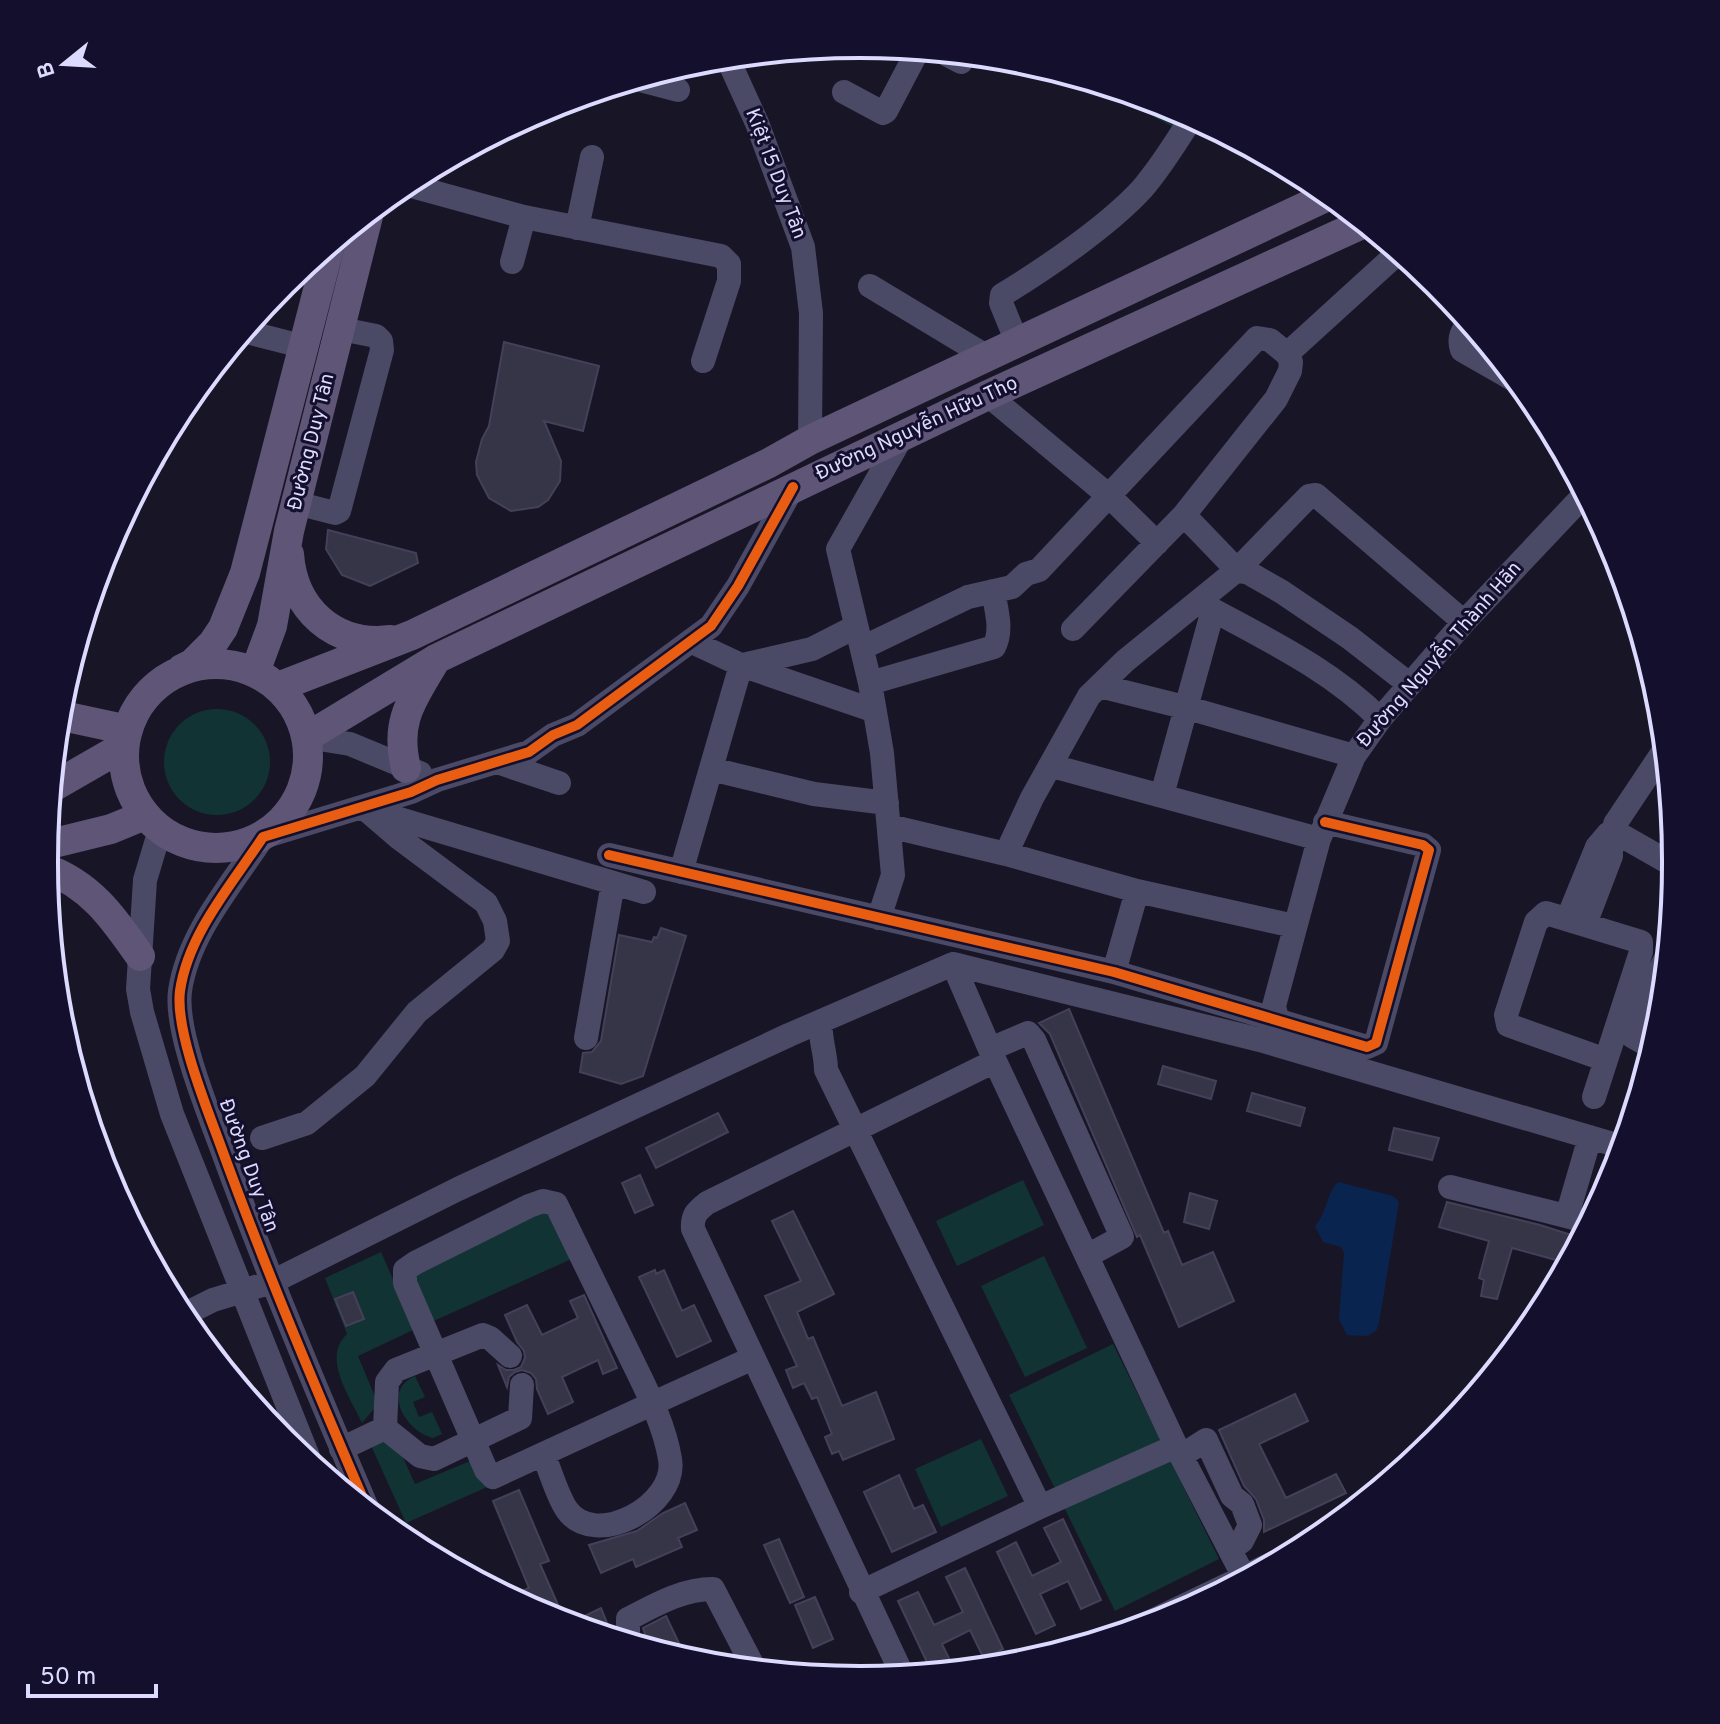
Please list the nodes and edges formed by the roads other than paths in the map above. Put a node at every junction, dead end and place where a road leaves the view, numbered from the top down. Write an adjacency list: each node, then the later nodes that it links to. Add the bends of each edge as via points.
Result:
1 (913, 60): 5 (street, via 886,111)
2 (732, 69): 29 (street, Kiệt 15 Duy Tân, via 803,247 811,313)
3 (656, 84): 4 (street)
4 (678, 90)
5 (844, 92)
6 (1185, 127): 21 (street, via 1142,188 1114,215 1002,295)
7 (592, 157): 11 (street)
8 (421, 189): 10 (street)
9 (1317, 201): 21 (main road, Đường Nguyễn Hữu Thọ)
10 (524, 217): 11 (street); 16 (street)
11 (577, 228): 25 (street, via 721,256 729,264 729,281)
12 (1353, 228): 27 (main road, Đường Nguyễn Hữu Thọ)
13 (365, 230): 18 (main road, Đường Duy Tân)
14 (1391, 259): 23 (street)
15 (326, 262): 22 (main road, Đường Duy Tân)
16 (512, 262)
17 (870, 286): 24 (street)
18 (341, 329): 34 (main road, Đường Duy Tân); 34 (street, via 376,336 382,350 339,511)
19 (1463, 331): 26 (street, via 1462,350)
20 (255, 334): 22 (street)
21 (1017, 342): 24 (main road, Đường Nguyễn Hữu Thọ)
22 (305, 347): 45 (main road, Đường Duy Tân, via 255,544 231,609 213,643 192,664)
23 (1287, 354): 31 (street, via 1270,340 1257,338); 33 (street, via 1290,371 1276,399)
24 (986, 356): 29 (main road, Đường Nguyễn Hữu Thọ)
25 (703, 361)
26 (1492, 367)
27 (988, 395): 28 (main road, Đường Nguyễn Hữu Thọ); 31 (street)
28 (902, 436): 30 (main road, Đường Nguyễn Hữu Thọ); 41 (street, via 838,549)
29 (810, 440): 40 (main road, Đường Nguyễn Hữu Thọ)
30 (793, 487): 42 (street, via 738,586 711,626); 43 (main road, Đường Nguyễn Hữu Thọ)
31 (1109, 496): 35 (street); 37 (street, via 1039,570 1012,587)
32 (1577, 502): 38 (street, Đường Nguyễn Thành Hãn)
33 (1184, 515): 35 (street); 36 (street)
34 (293, 517): 40 (main road, via 290,572 302,600 323,623 365,640); 46 (main road, Đường Duy Tân)
35 (1157, 543): 39 (street)
36 (1237, 570): 38 (street, via 1309,496 1316,495); 48 (street, via 1282,592); 49 (street)
37 (993, 591): 41 (street); 47 (street, via 999,628 994,647)
38 (1464, 622): 48 (street, Đường Nguyễn Thành Hãn)
39 (1073, 629)
40 (412, 635): 46 (main road, Đường Nguyễn Hữu Thọ)
41 (858, 637): 44 (street); 47 (street)
42 (692, 642): 44 (street); 57 (street, via 577,725 529,752)
43 (436, 659): 54 (main road, Đường Nguyễn Hữu Thọ); 60 (main road, via 402,724)
44 (741, 665): 51 (street); 61 (street)
45 (169, 676): 46 (main road, via 212,663 234,665); 55 (main road, via 144,699)
46 (267, 680): 54 (main road, via 293,704)
47 (870, 683): 51 (street)
48 (1409, 684): 53 (street, Đường Nguyễn Thành Hãn)
49 (1100, 686): 50 (street); 59 (street, via 1089,696)
50 (1188, 708): 53 (street, via 1213,610 1297,655 1352,691); 56 (street); 65 (street)
51 (872, 710): 67 (street)
52 (71, 719): 55 (main road)
53 (1380, 719): 56 (street, Đường Nguyễn Thành Hãn)
54 (307, 737): 60 (street, via 350,744); 71 (main road, via 309,759 297,802)
55 (126, 738): 62 (main road); 68 (main road, via 125,771 132,794)
56 (1354, 756): 69 (street, Đường Nguyễn Thành Hãn)
57 (497, 762): 63 (street); 64 (street)
58 (1656, 764): 70 (street)
59 (1052, 766): 65 (street); 73 (street)
60 (406, 768): 63 (street)
61 (711, 769): 67 (street); 76 (street)
62 (63, 780)
63 (437, 780): 66 (street)
64 (559, 783)
65 (1162, 795): 69 (street)
66 (363, 807): 71 (street); 78 (street); 101 (street, via 486,903 498,941 417,1012 365,1076 307,1123)
67 (888, 815): 73 (street); 81 (street, via 893,875)
68 (153, 822): 71 (main road, via 179,841 200,847 221,849); 72 (main road); 84 (street)
69 (1322, 830): 83 (street, Đường Nguyễn Thành Hãn); 90 (street, via 1429,850 1376,1043 1367,1047)
70 (1613, 831): 75 (street); 82 (street, via 1597,847)
71 (263, 837): 89 (street, Đường Duy Tân, via 188,956)
72 (59, 842)
73 (1006, 854): 79 (street)
74 (609, 855): 76 (street)
75 (1662, 858)
76 (681, 872): 81 (street)
77 (58, 873): 84 (main road, via 97,899)
78 (613, 883): 80 (street); 93 (street)
79 (1137, 891): 83 (street); 86 (street)
80 (644, 892)
81 (879, 918): 86 (street)
82 (1576, 921): 96 (street, via 1641,942); 96 (street, via 1546,913 1536,922 1506,1020 1517,1030)
83 (1294, 926): 90 (street, Đường Nguyễn Thành Hãn, via 1274,1006)
84 (140, 956): 88 (street)
85 (953, 964): 91 (street); 95 (street); 100 (street, via 1260,1040)
86 (1114, 972): 90 (street)
87 (1652, 986): 94 (street, via 1631,1029)
88 (138, 989): 89 (street); 109 (street, via 164,1090)
89 (180, 993): 108 (street, Đường Duy Tân, via 185,1033 207,1108)
90 (1277, 1019)
91 (821, 1021): 92 (street); 97 (street)
92 (789, 1035): 97 (street); 108 (street)
93 (586, 1038)
94 (1642, 1042)
95 (993, 1055): 99 (street); 102 (street, via 1028,1033); 104 (street)
96 (1606, 1060): 98 (street)
97 (826, 1070): 99 (street)
98 (1594, 1097)
99 (855, 1130): 113 (street, via 696,1211 693,1229); 125 (street)
100 (1590, 1137): 103 (street); 106 (street)
101 (262, 1138)
102 (1078, 1138): 104 (street); 107 (street, via 1122,1237)
103 (1611, 1143)
104 (1041, 1157): 107 (street)
105 (1450, 1187): 106 (street)
106 (1578, 1219)
107 (1087, 1256): 120 (street)
108 (272, 1282): 109 (street); 119 (street, Đường Duy Tân)
109 (242, 1292): 110 (street); 116 (street)
110 (193, 1310)
111 (436, 1355): 112 (street, via 483,1335); 115 (street, via 405,1283 405,1270 543,1201 556,1204); 117 (street, via 396,1370 387,1382); 118 (street)
112 (510, 1356)
113 (753, 1358): 115 (street); 128 (street)
114 (522, 1385): 118 (street, via 520,1418)
115 (652, 1403): 121 (street); 121 (street, via 671,1479 641,1512 600,1526 579,1520 567,1510)
116 (279, 1416)
117 (385, 1428): 118 (street, via 420,1456 434,1459); 119 (street)
118 (473, 1441): 121 (street, via 493,1477)
119 (341, 1449): 123 (street, Đường Duy Tân)
120 (1179, 1451): 122 (street, via 1206,1440); 124 (street); 125 (street)
121 (543, 1454)
122 (1228, 1487): 124 (street); 126 (street, via 1250,1525)
123 (359, 1489)
124 (1204, 1499): 126 (street)
125 (1040, 1507): 128 (street)
126 (1230, 1550): 127 (street)
127 (1240, 1570)
128 (861, 1592): 131 (street)
129 (628, 1631): 130 (street, via 628,1619 663,1600 713,1589)
130 (749, 1658)
131 (897, 1665)

